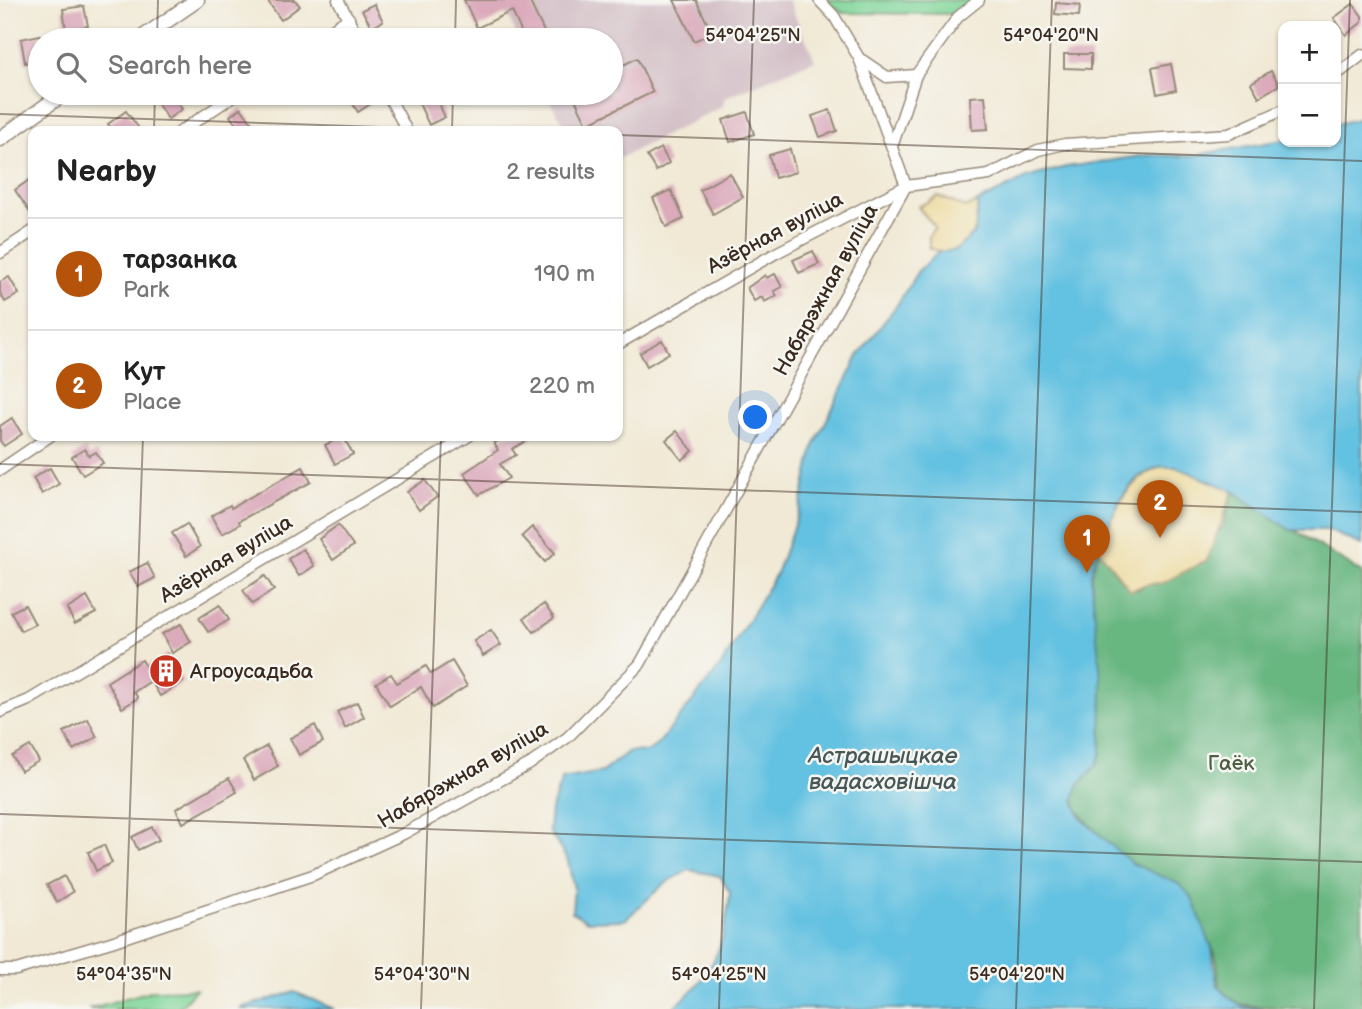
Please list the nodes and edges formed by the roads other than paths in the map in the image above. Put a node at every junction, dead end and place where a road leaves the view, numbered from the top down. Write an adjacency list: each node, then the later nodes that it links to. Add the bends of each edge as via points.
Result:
1 (197, 0): 6 (street)
2 (338, 0): 5 (street)
3 (819, 0): 10 (street)
4 (979, 0): 12 (street, via 958,17)
5 (349, 19): 7 (street); 8 (street)
6 (156, 28)
7 (335, 28)
8 (354, 28)
9 (1362, 55): 11 (street)
10 (859, 58): 12 (street, via 887,77); 20 (street)
11 (1341, 71)
12 (916, 75): 20 (street)
13 (47, 105): 19 (street)
14 (221, 105): 17 (street)
15 (393, 105): 18 (street)
16 (1278, 112): 21 (street, Азёрная вуліца, via 1229,134 1065,144 1038,150 989,175)
17 (189, 126)
18 (404, 126)
19 (0, 139)
20 (893, 144): 21 (street)
21 (906, 186): 24 (street, Азёрная вуліца, via 776,253); 29 (street, Набярэжная вуліца, via 640,664 568,737 530,764 403,834 313,875 111,942 16,970)
22 (28, 234): 23 (street)
23 (0, 253)
24 (623, 341)
25 (43, 441): 27 (street)
26 (461, 441): 28 (street, Азёрная вуліца, via 39,694)
27 (0, 470)
28 (0, 712)
29 (0, 970)

